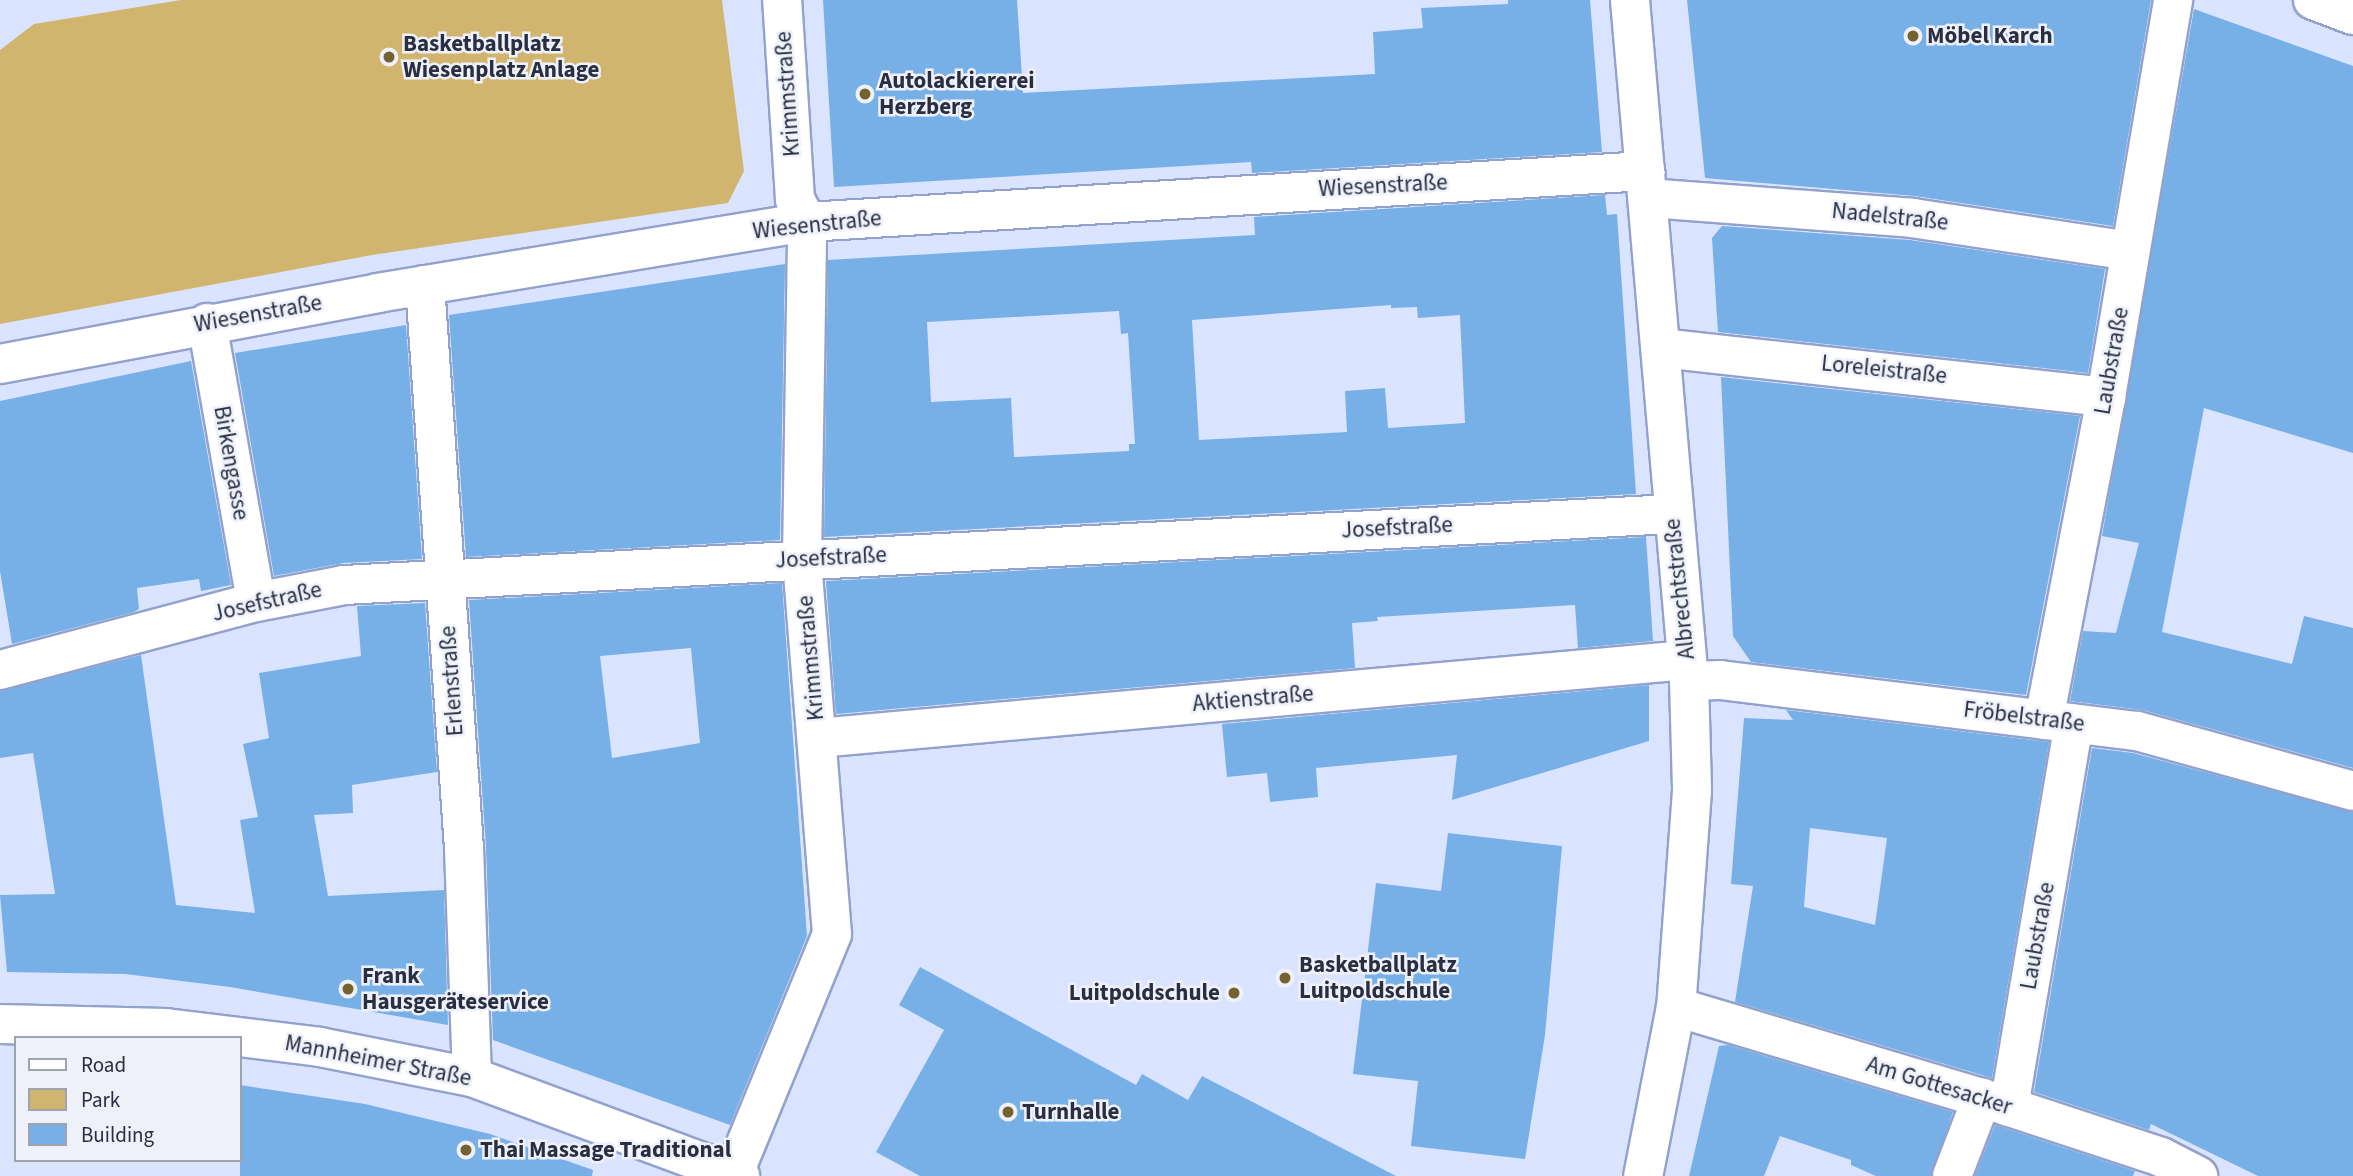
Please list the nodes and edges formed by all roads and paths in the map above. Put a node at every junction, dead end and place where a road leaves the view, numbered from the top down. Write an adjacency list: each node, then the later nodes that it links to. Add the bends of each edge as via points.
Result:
1 (782, 0): 7 (street, Krimmstraße, via 795,199)
2 (1630, 0): 6 (street, Albrechtstraße)
3 (2173, 0): 8 (street, Laubstraße)
4 (2313, 0): 5 (street)
5 (2353, 15)
6 (1647, 185): 7 (street, Wiesenstraße); 8 (street, Nadelstraße); 11 (street, Albrechtstraße)
7 (807, 222): 9 (street, Wiesenstraße); 15 (street, Krimmstraße)
8 (2130, 251): 13 (street, Laubstraße)
9 (425, 285): 10 (street, Wiesenstraße); 16 (street, Erlenstraße)
10 (207, 323): 12 (street, Wiesenstraße); 17 (street, Birkengasse)
11 (1661, 348): 13 (street, Loreleistraße); 14 (street, Albrechtstraße)
12 (0, 363)
13 (2106, 397): 20 (street, Laubstraße)
14 (1672, 514): 15 (street, Josefstraße); 19 (street, Albrechtstraße)
15 (802, 559): 16 (street, Josefstraße); 21 (street, Krimmstraße)
16 (445, 577): 17 (street, Josefstraße, via 344,585); 27 (street, Erlenstraße, via 464,848)
17 (256, 602): 18 (street, Josefstraße)
18 (0, 670)
19 (1688, 670): 20 (street, Fröbelstraße, via 1720,680); 21 (street, Aktienstraße); 23 (street, Albrechtstraße, via 1692,791)
20 (2059, 721): 22 (street, Fröbelstraße, via 2137,731); 28 (street, Laubstraße)
21 (818, 738): 30 (street, Krimmstraße, via 832,933)
22 (2353, 791)
23 (1676, 1007): 28 (street, Am Gottesacker); 31 (street, Albrechtstraße)
24 (0, 1024): 25 (street, Mannheimer Straße, via 166,1028)
25 (231, 1036)
26 (242, 1037): 27 (street, Mannheimer Straße, via 320,1047)
27 (472, 1077): 30 (street, Mannheimer Straße)
28 (1996, 1103): 29 (street, Am Gottesacker); 32 (street, Laubstraße)
29 (2158, 1167): 33 (street, Am Gottesacker)
30 (737, 1175)
31 (1643, 1176)
32 (1952, 1176)
33 (2199, 1176)

